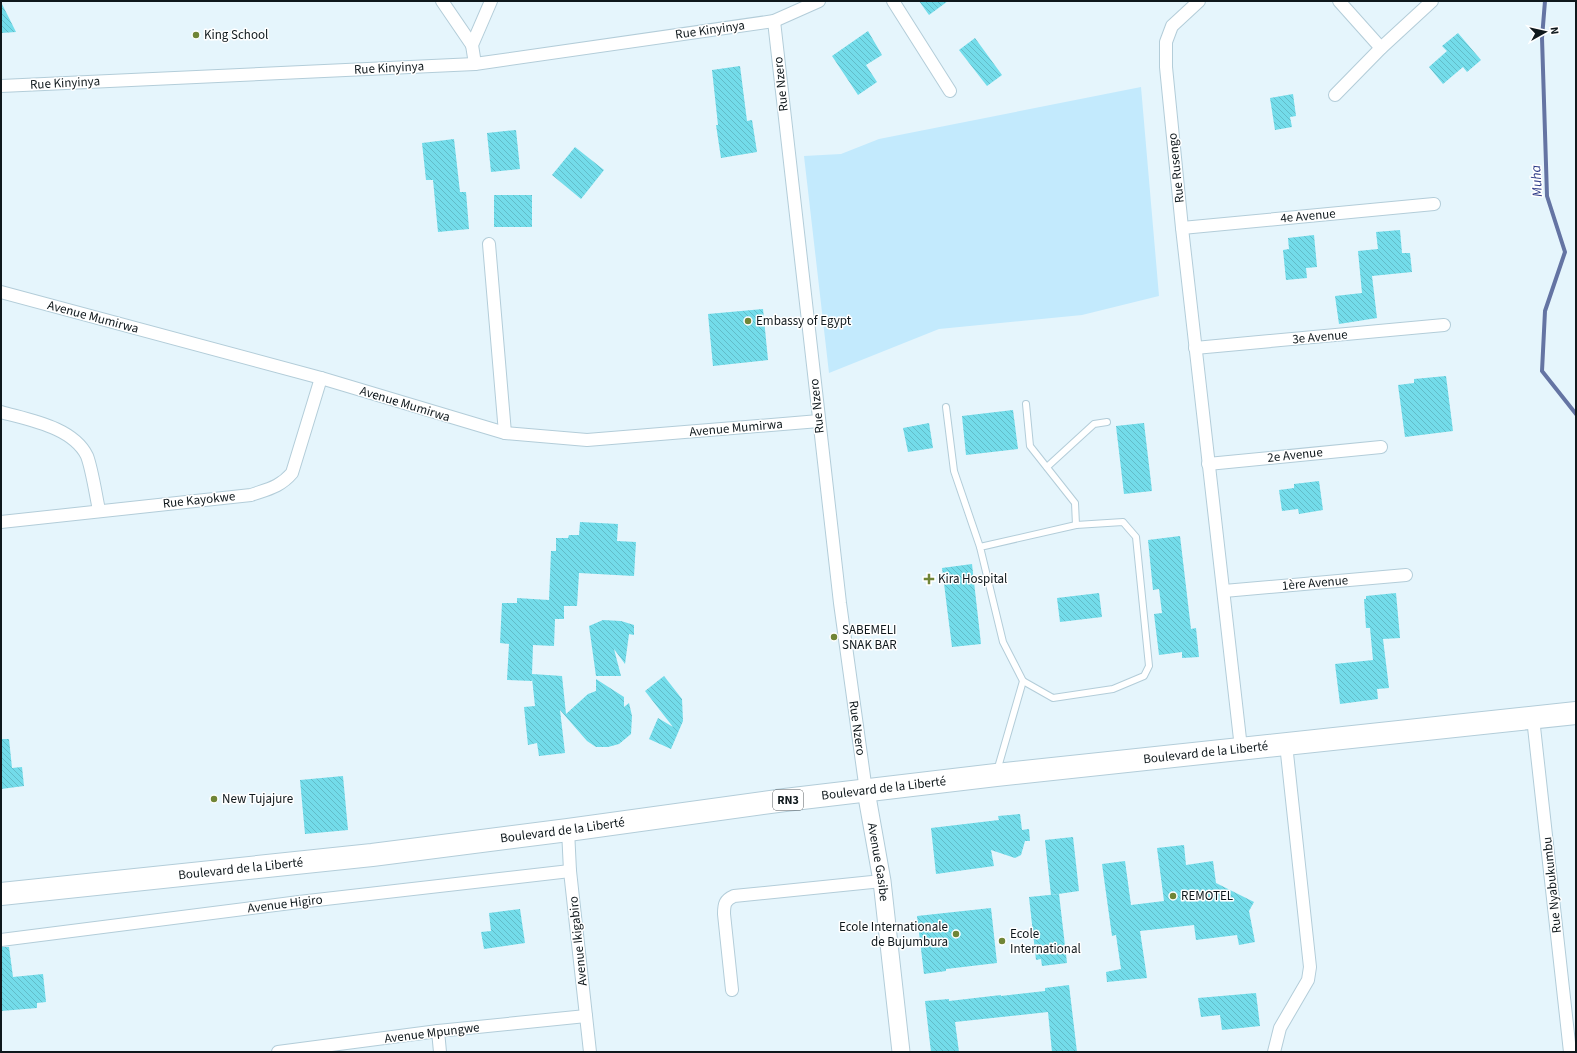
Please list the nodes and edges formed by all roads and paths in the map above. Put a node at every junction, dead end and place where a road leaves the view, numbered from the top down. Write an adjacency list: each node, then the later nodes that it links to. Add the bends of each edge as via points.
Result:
1 (442, 1): 9 (street)
2 (491, 1): 9 (street)
3 (819, 1): 8 (street, Rue Kinyinya)
4 (893, 1): 13 (street)
5 (1199, 1): 16 (street, Rue Rusengo, via 1172,26 1166,42 1166,67)
6 (1339, 1): 10 (street)
7 (1432, 1): 10 (street)
8 (774, 21): 11 (street, Rue Kinyinya); 25 (street, Rue Nzero)
9 (472, 45): 11 (street)
10 (1381, 48): 14 (street)
11 (475, 64): 12 (street, Rue Kinyinya)
12 (1, 86)
13 (950, 91)
14 (1335, 95)
15 (1434, 204): 16 (street, 4e Avenue)
16 (1182, 228): 20 (street, Rue Rusengo)
17 (489, 244): 27 (street)
18 (1, 292): 21 (street, Avenue Mumirwa)
19 (1444, 325): 20 (street, 3e Avenue)
20 (1195, 348): 29 (street, Rue Rusengo)
21 (321, 378): 27 (street, Avenue Mumirwa); 31 (street, Rue Kayokwe, via 292,473 285,482 251,494)
22 (1026, 404): 30 (lane, via 1030,446)
23 (946, 407): 34 (lane, via 954,471)
24 (1, 412): 31 (street, via 44,424 67,434 80,444 87,457)
25 (819, 421): 27 (street, Avenue Mumirwa, via 586,440); 43 (street, Rue Nzero, via 840,603)
26 (1107, 422): 30 (lane, via 1094,424)
27 (505, 433)
28 (1381, 447): 29 (street, 2e Avenue)
29 (1208, 464): 36 (street, Rue Rusengo)
30 (1047, 467): 33 (lane, via 1075,503)
31 (99, 510): 32 (street, Rue Kayokwe)
32 (1, 522)
33 (1076, 525): 34 (lane); 37 (lane, via 1123,522 1136,537 1149,666 1144,676 1113,689 1053,698)
34 (980, 547): 37 (lane, via 1003,642)
35 (1406, 575): 36 (street, 1ère Avenue)
36 (1224, 591): 41 (street, Rue Rusengo)
37 (1024, 680): 42 (lane)
38 (1576, 713): 39 (highway, Boulevard de la Liberté / RN3)
39 (1533, 718): 40 (highway, Boulevard de la Liberté / RN3); 57 (street, Rue Nyabukumbu)
40 (1286, 744): 41 (highway, Boulevard de la Liberté / RN3); 56 (street, via 1310,967 1308,980 1280,1028)
41 (1241, 748): 42 (highway, Boulevard de la Liberté / RN3)
42 (996, 775): 43 (highway, Boulevard de la Liberté / RN3)
43 (866, 791): 44 (highway, Boulevard de la Liberté / RN3); 46 (street, Avenue Gasibe)
44 (568, 830): 45 (street, Avenue Ikigabiro); 47 (highway, Boulevard de la Liberté / RN3, via 364,856)
45 (570, 872): 48 (street, Avenue Higiro, via 299,902); 50 (street, Avenue Ikigabiro)
46 (882, 880): 49 (street, via 734,896 728,899 724,903 724,914); 55 (street, Avenue Gasibe)
47 (1, 894)
48 (1, 940)
49 (732, 990)
50 (586, 1016): 51 (street, Avenue Mpungwe); 54 (street, Avenue Ikigabiro)
51 (438, 1031): 52 (street, Avenue Mpungwe); 53 (street)
52 (278, 1052)
53 (440, 1052)
54 (590, 1052)
55 (901, 1052)
56 (1274, 1052)
57 (1570, 1052)

